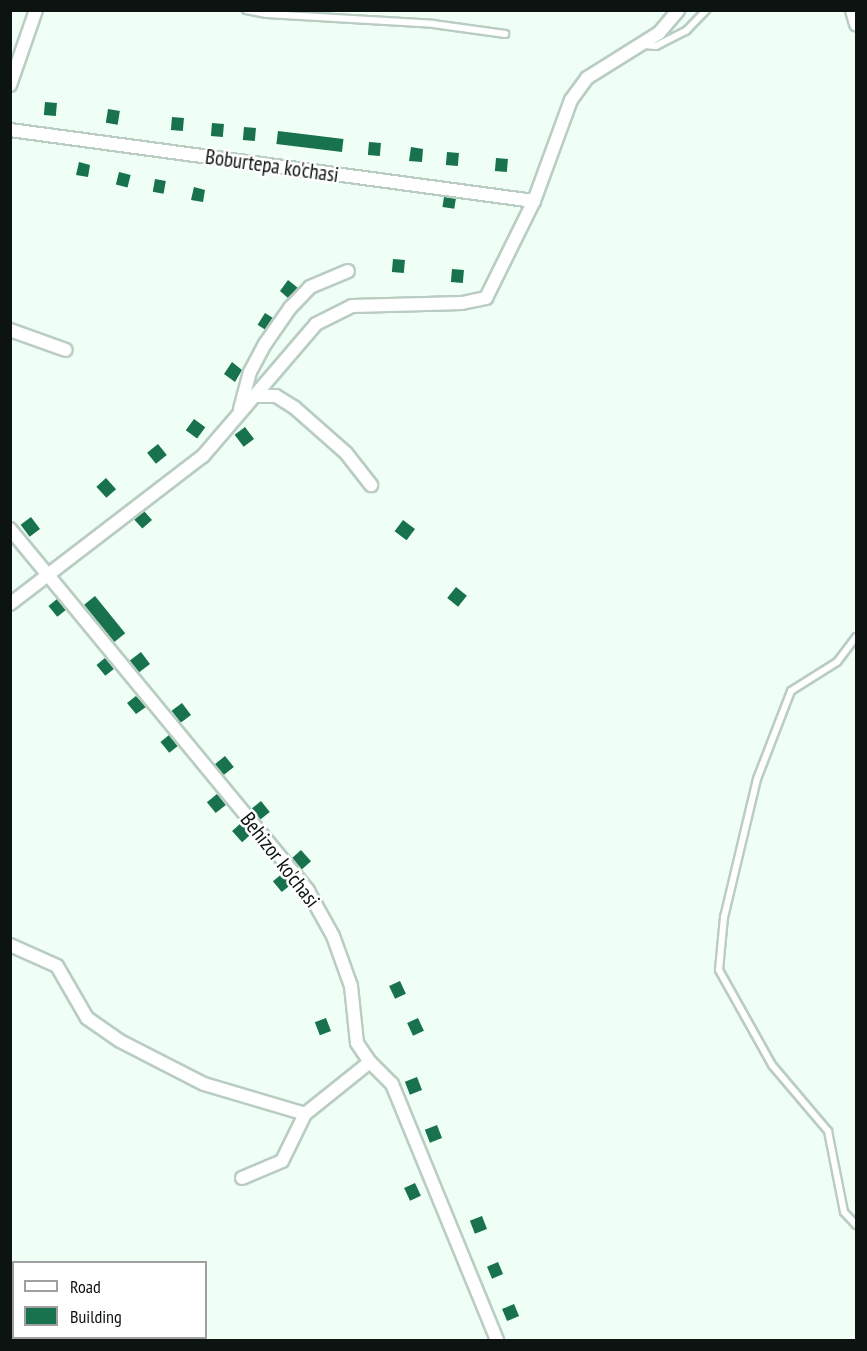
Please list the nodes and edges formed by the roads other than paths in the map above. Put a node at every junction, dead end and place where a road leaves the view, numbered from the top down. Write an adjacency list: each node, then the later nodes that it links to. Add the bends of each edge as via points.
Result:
1 (36, 10): 9 (street)
2 (246, 10): 7 (lane, via 433,24)
3 (678, 10): 8 (street, via 659,33)
4 (706, 10): 8 (lane, via 686,31 656,46)
5 (852, 10): 6 (street)
6 (856, 24)
7 (505, 34)
8 (640, 45): 11 (street, via 587,78 571,100)
9 (10, 85)
10 (10, 130): 11 (street, Boburtepa ko'chasi)
11 (534, 201): 15 (street, via 486,298 462,303 352,306 316,324)
12 (348, 272): 16 (street, via 310,287 290,308 250,372)
13 (10, 330): 14 (street)
14 (66, 350)
15 (255, 396): 16 (street); 17 (street, via 276,396 295,408 346,453)
16 (239, 413): 19 (street, via 203,456)
17 (371, 485)
18 (10, 529): 19 (street, Behizor ko'chasi)
19 (48, 574): 20 (street); 23 (street, Behizor ko'chasi, via 308,891 333,936 351,986 357,1043)
20 (10, 604)
21 (856, 637): 26 (lane, via 837,662 791,691 757,779 724,917 719,970 771,1065 828,1131 844,1212)
22 (10, 945): 24 (street, via 57,966 87,1018 120,1041 204,1084)
23 (370, 1062): 24 (street); 27 (street, Behizor ko'chasi, via 392,1084)
24 (305, 1114): 25 (street, via 282,1161)
25 (242, 1178)
26 (856, 1225)
27 (497, 1341)

